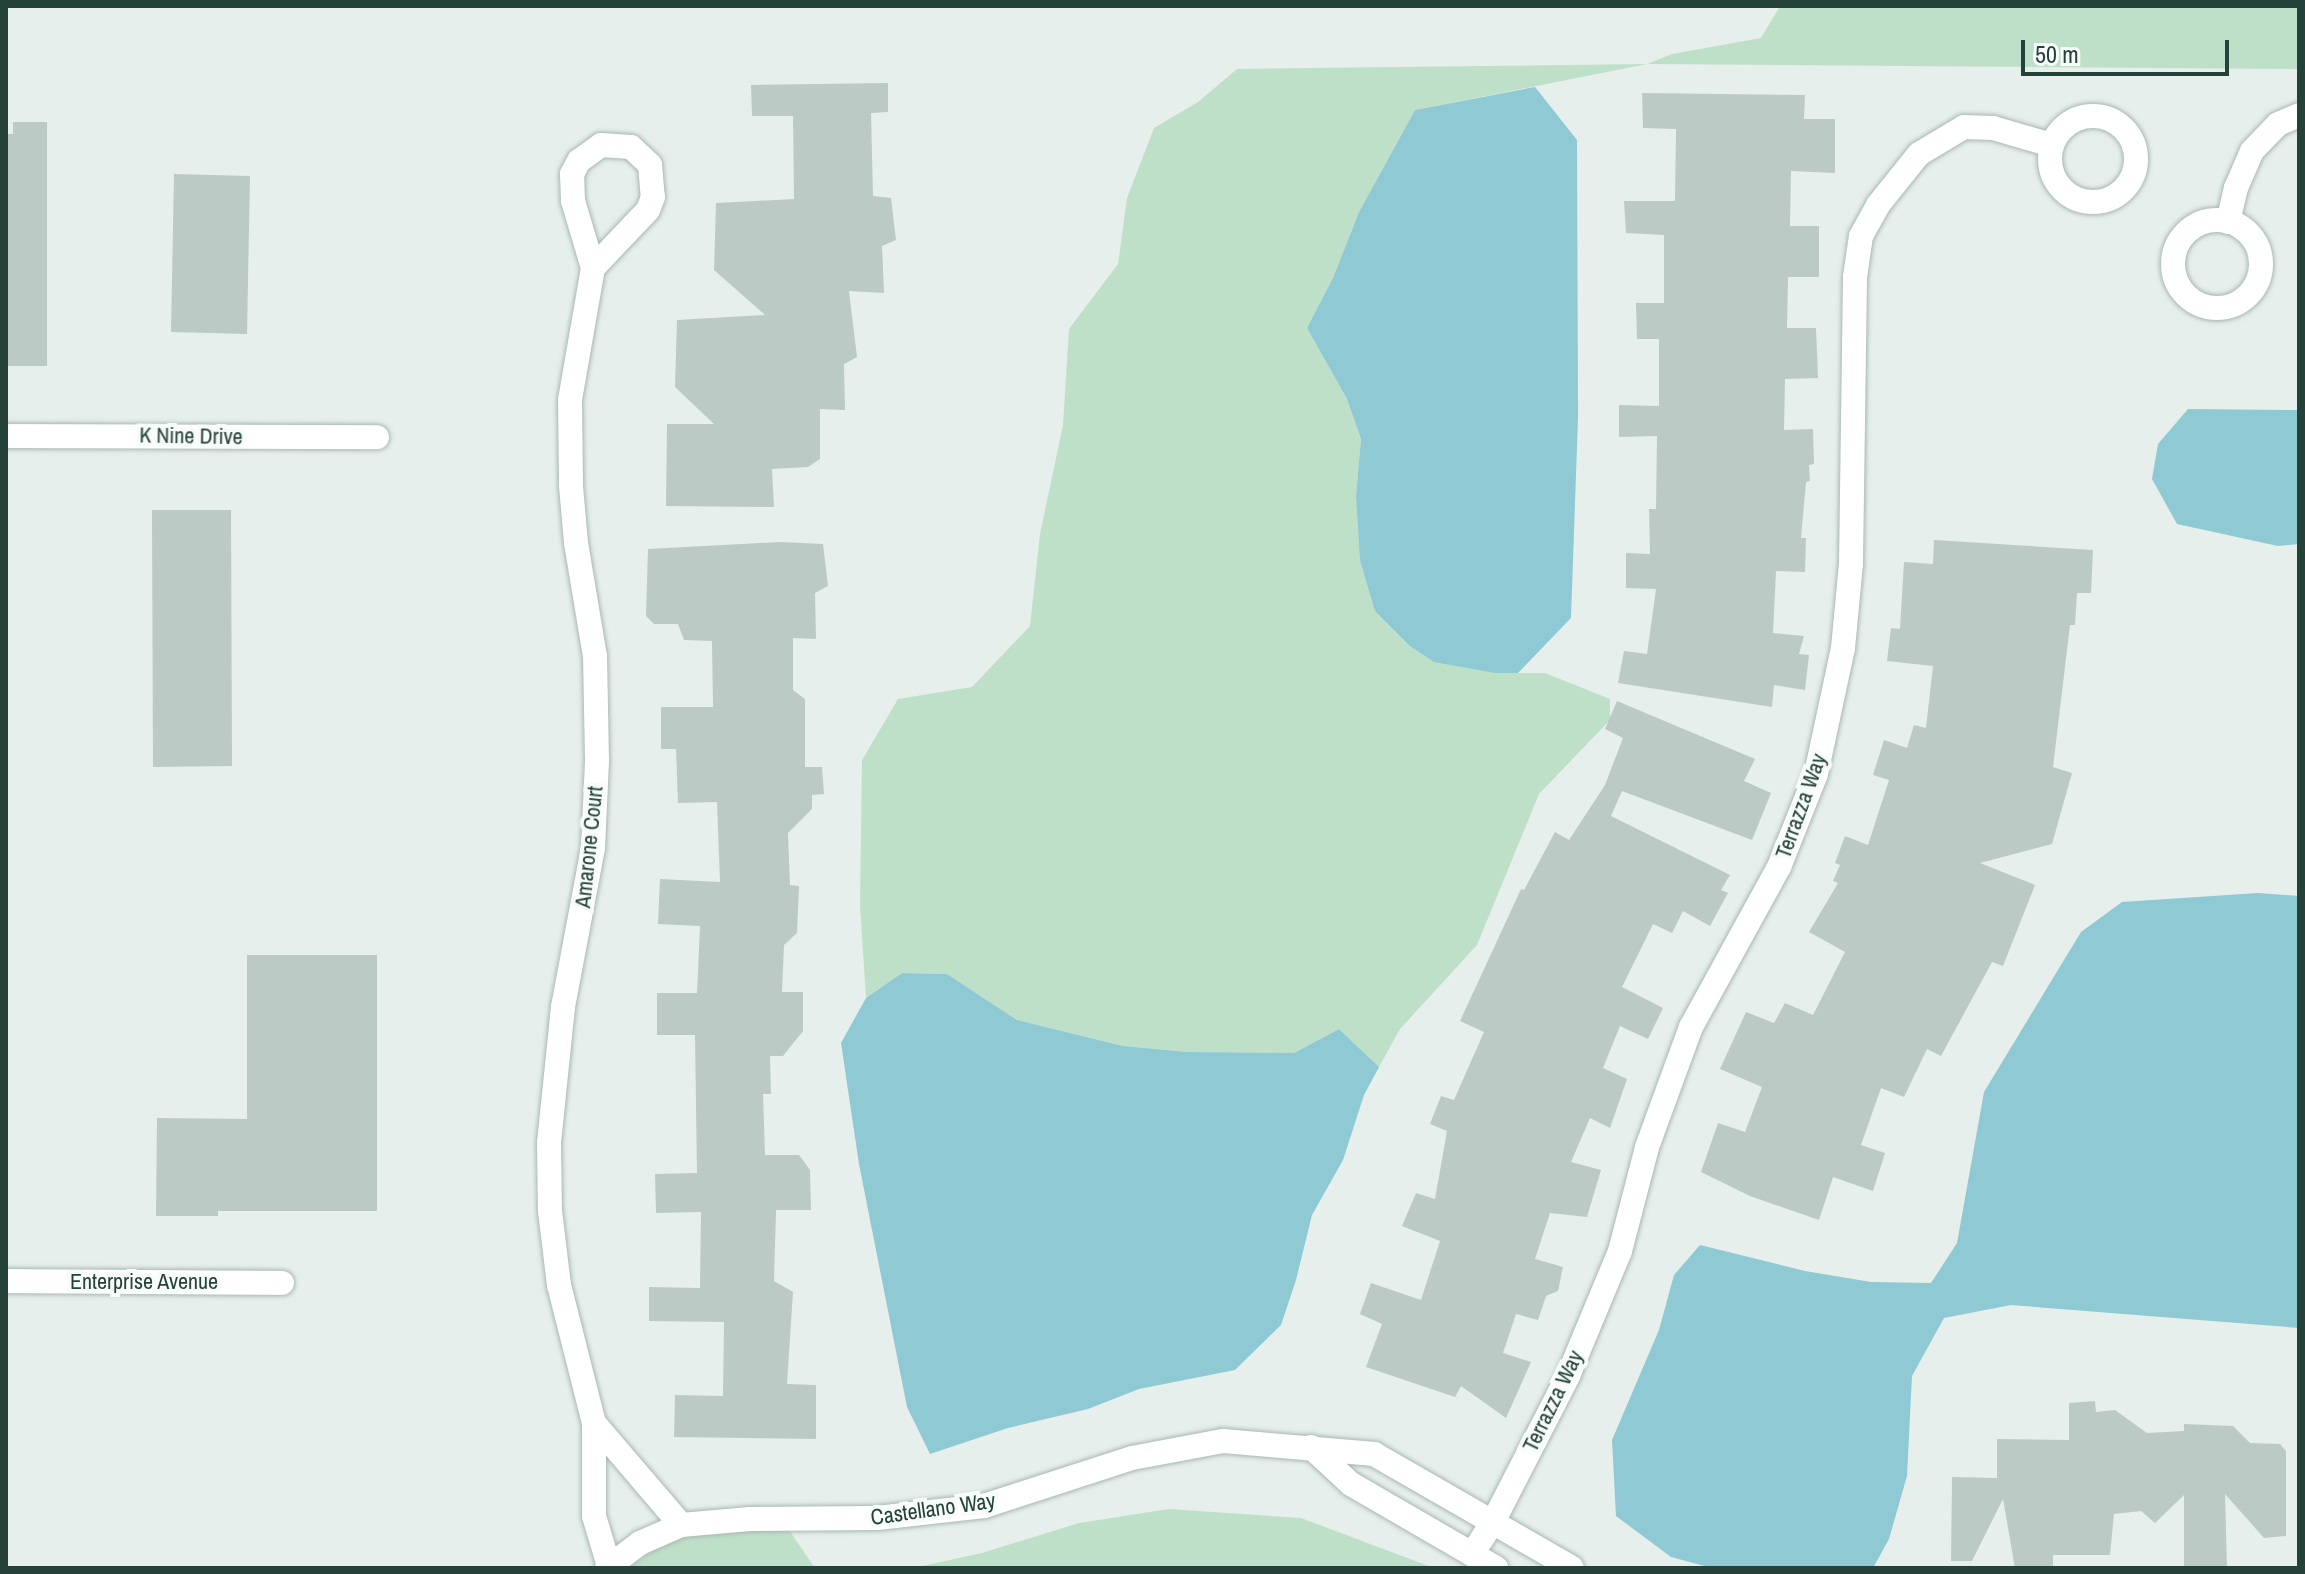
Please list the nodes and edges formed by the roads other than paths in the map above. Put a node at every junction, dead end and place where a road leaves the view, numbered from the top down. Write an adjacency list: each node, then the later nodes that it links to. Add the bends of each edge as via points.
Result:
1 (2299, 115): 3 (street, via 2278,124 2252,151)
2 (2052, 145): 11 (street, Terrazza Way, via 1993,128 1964,127 1919,154 1878,205 1861,236 1855,277 1851,564 1843,648 1816,774 1779,867 1691,1027 1647,1147 1620,1251 1568,1376)
3 (2228, 222)
4 (593, 268): 4 (street, Amarone Court, via 648,210 653,197 650,165 631,147 601,145 579,161 572,174 573,201); 9 (street, Amarone Court, via 568,427 576,543 595,656 593,848 563,1007 549,1143 559,1285)
5 (6, 436): 6 (street, K Nine Drive)
6 (377, 437)
7 (6, 1281): 8 (street, Enterprise Avenue)
8 (282, 1283)
9 (594, 1423): 12 (street); 14 (street, via 594,1516)
10 (1311, 1447): 11 (street, Castellano Way, via 1374,1454); 12 (street, Castellano Way, via 1223,1441 1132,1458 984,1506 877,1518); 13 (street, via 1351,1484)
11 (1493, 1522): 13 (street, Terrazza Way); 16 (street, Castellano Way)
12 (681, 1525): 14 (street, Castellano Way, via 640,1543)
13 (1472, 1554): 15 (street)
14 (608, 1567)
15 (1496, 1568)
16 (1572, 1568)

